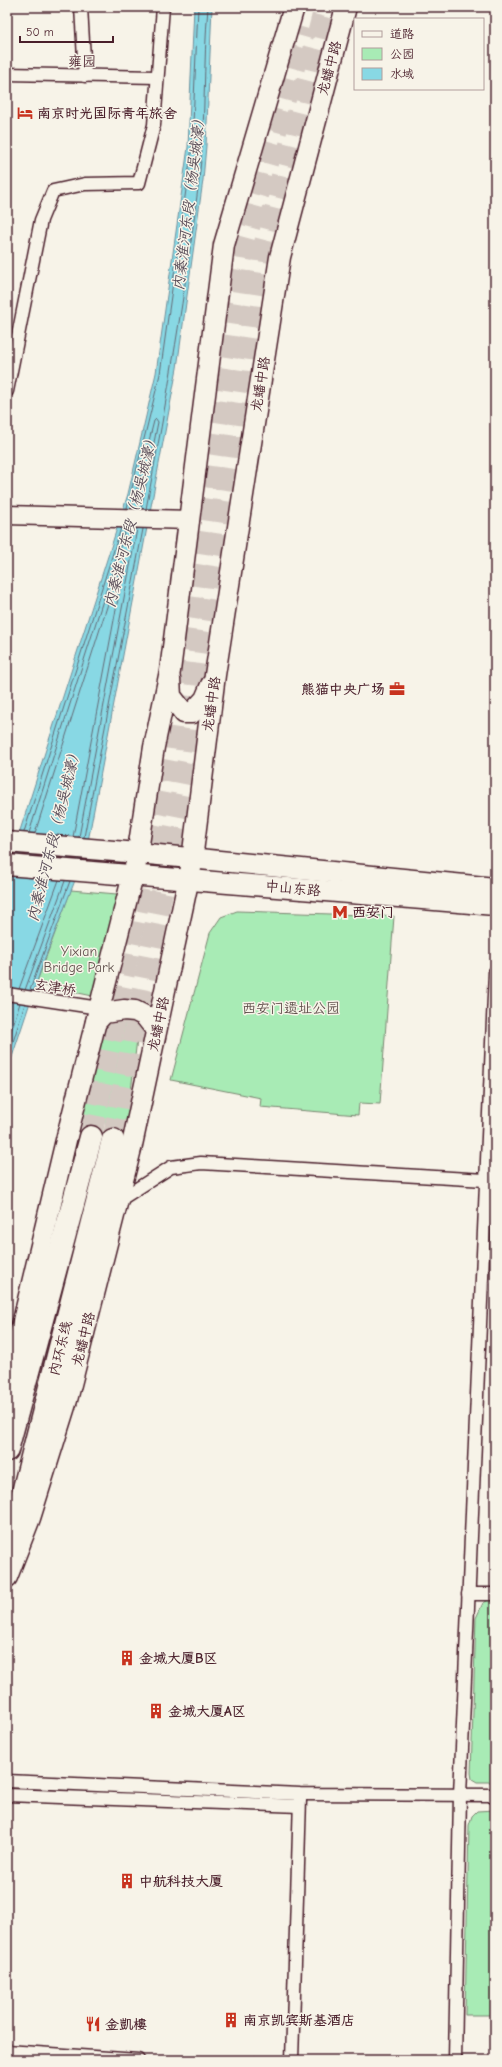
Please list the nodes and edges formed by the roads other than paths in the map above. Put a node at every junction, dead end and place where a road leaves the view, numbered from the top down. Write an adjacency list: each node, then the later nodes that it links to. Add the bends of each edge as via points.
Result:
1 (81, 7): 6 (street)
2 (163, 7): 7 (street)
3 (294, 7): 10 (main road, via 224,245)
4 (346, 7): 12 (main road, 龙蟠中路, via 280,257)
5 (7, 74): 6 (street, 雍园)
6 (85, 76): 7 (street, 雍园)
7 (157, 77): 8 (street, via 154,125 139,183 84,184 53,191 40,220)
8 (7, 391)
9 (7, 515): 10 (street)
10 (190, 520): 11 (main road)
11 (170, 672): 12 (main road, via 171,696 184,713 192,713 205,699); 14 (main road, via 154,747)
12 (215, 675): 15 (main road, 龙蟠中路)
13 (7, 842): 14 (main road, 中山东路)
14 (138, 853): 15 (main road, 中山东路); 17 (main road)
15 (192, 858): 18 (main road, 龙蟠中路); 19 (main road, 中山东路)
16 (7, 865): 17 (main road, 中山东路)
17 (133, 875): 18 (main road, 中山东路); 23 (main road)
18 (188, 880): 20 (main road, 中山东路); 24 (main road, 龙蟠中路)
19 (495, 888)
20 (495, 905)
21 (495, 972): 27 (street)
22 (7, 994): 23 (street, 玄津桥)
23 (97, 1015): 24 (main road, via 104,1012 135,1011 144,1016); 29 (main road)
24 (156, 1030): 28 (main road, 龙蟠中路)
25 (91, 1137): 30 (highway, 内环东线)
26 (113, 1140): 31 (highway, 内环东线)
27 (485, 1180): 28 (street, via 201,1163 171,1167); 33 (street)
28 (118, 1201): 32 (main road, 龙蟠中路, via 67,1400 30,1518)
29 (8, 1385)
30 (7, 1450)
31 (7, 1555)
32 (7, 1577)
33 (468, 1594): 34 (street); 37 (street)
34 (495, 1594)
35 (7, 1781): 36 (street)
36 (300, 1794): 37 (street); 40 (street)
37 (460, 1795): 38 (street); 44 (street)
38 (495, 1795)
39 (7, 1796): 40 (street)
40 (299, 1806): 43 (street)
41 (7, 2051): 42 (street)
42 (138, 2060)
43 (292, 2060)
44 (455, 2060)

